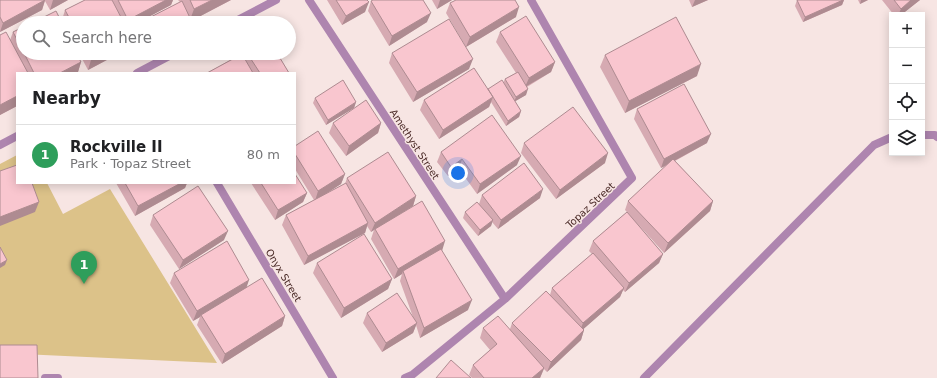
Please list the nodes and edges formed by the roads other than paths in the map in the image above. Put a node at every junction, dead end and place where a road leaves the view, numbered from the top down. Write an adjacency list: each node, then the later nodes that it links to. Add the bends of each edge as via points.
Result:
1 (276, 0): 4 (street)
2 (309, 0): 13 (street, Amethyst Street)
3 (531, 0): 13 (street, Topaz Street, via 632,178)
4 (245, 16)
5 (165, 60): 6 (street)
6 (150, 70)
7 (925, 135): 9 (street)
8 (16, 137): 11 (street)
9 (937, 137)
10 (889, 138): 18 (street, via 874,145)
11 (0, 145)
12 (218, 184): 16 (street, Onyx Street)
13 (505, 299): 17 (street, Topaz Street)
14 (45, 378): 15 (street)
15 (58, 378)
16 (333, 378)
17 (405, 378)
18 (644, 378)

